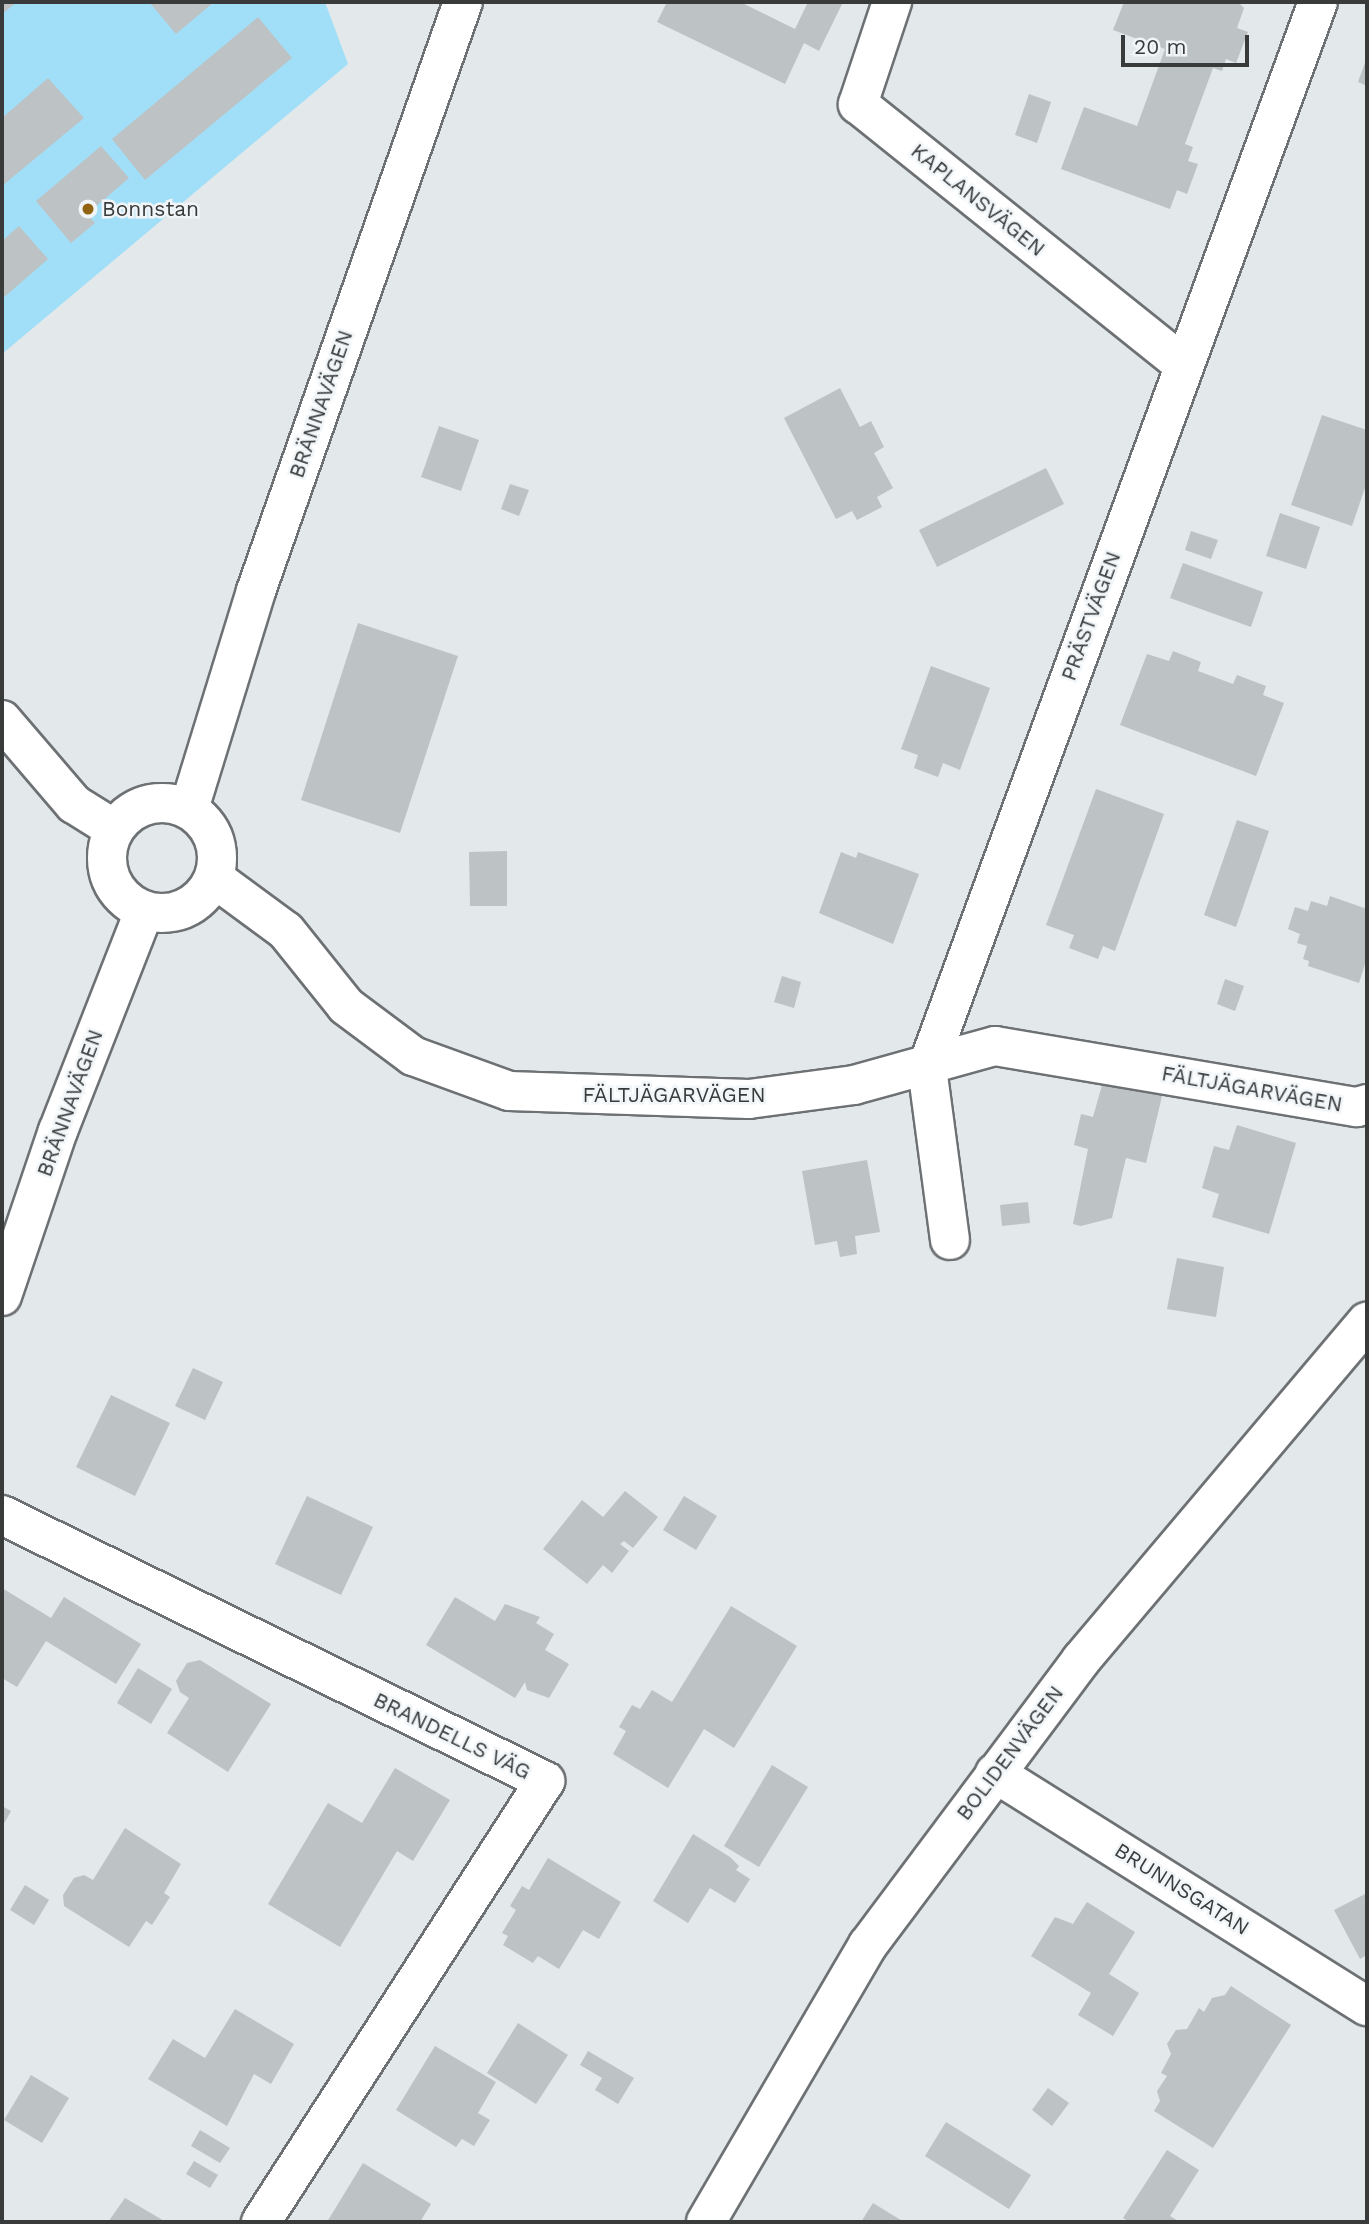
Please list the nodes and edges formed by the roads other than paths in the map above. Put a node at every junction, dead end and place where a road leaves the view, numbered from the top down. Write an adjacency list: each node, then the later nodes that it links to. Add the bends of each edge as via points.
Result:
1 (463, 2): 6 (street, BRÄNNAVÄGEN, via 260,579)
2 (892, 2): 4 (street, KAPLANSVÄGEN, via 858,104)
3 (1318, 2): 4 (street, PRÄSTVÄGEN)
4 (1182, 364): 10 (street, PRÄSTVÄGEN)
5 (2, 720): 7 (street, via 74,804)
6 (189, 809): 7 (street, via 151,804 136,809); 8 (street, via 211,831 218,862)
7 (114, 829): 9 (street, via 106,860 109,877 118,892)
8 (214, 878): 9 (street, via 191,906 173,913); 10 (street, FÄLTJÄGARVÄGEN, via 286,931 346,1006 413,1056 509,1091 749,1099)
9 (144, 911): 13 (street, BRÄNNAVÄGEN, via 58,1131)
10 (927, 1068): 11 (street, FÄLTJÄGARVÄGEN, via 995,1046 1357,1107); 12 (street, PRÄSTVÄGEN)
11 (1367, 1104)
12 (950, 1240)
13 (2, 1296)
14 (1367, 1322): 16 (street, BOLIDENVÄGEN, via 1081,1660)
15 (2, 1515): 18 (street, BRANDELLS VÄG, via 545,1781)
16 (995, 1773): 17 (street, BRUNNSGATAN); 19 (street, BOLIDENVÄGEN, via 868,1945)
17 (1367, 2006)
18 (261, 2222)
19 (706, 2222)

